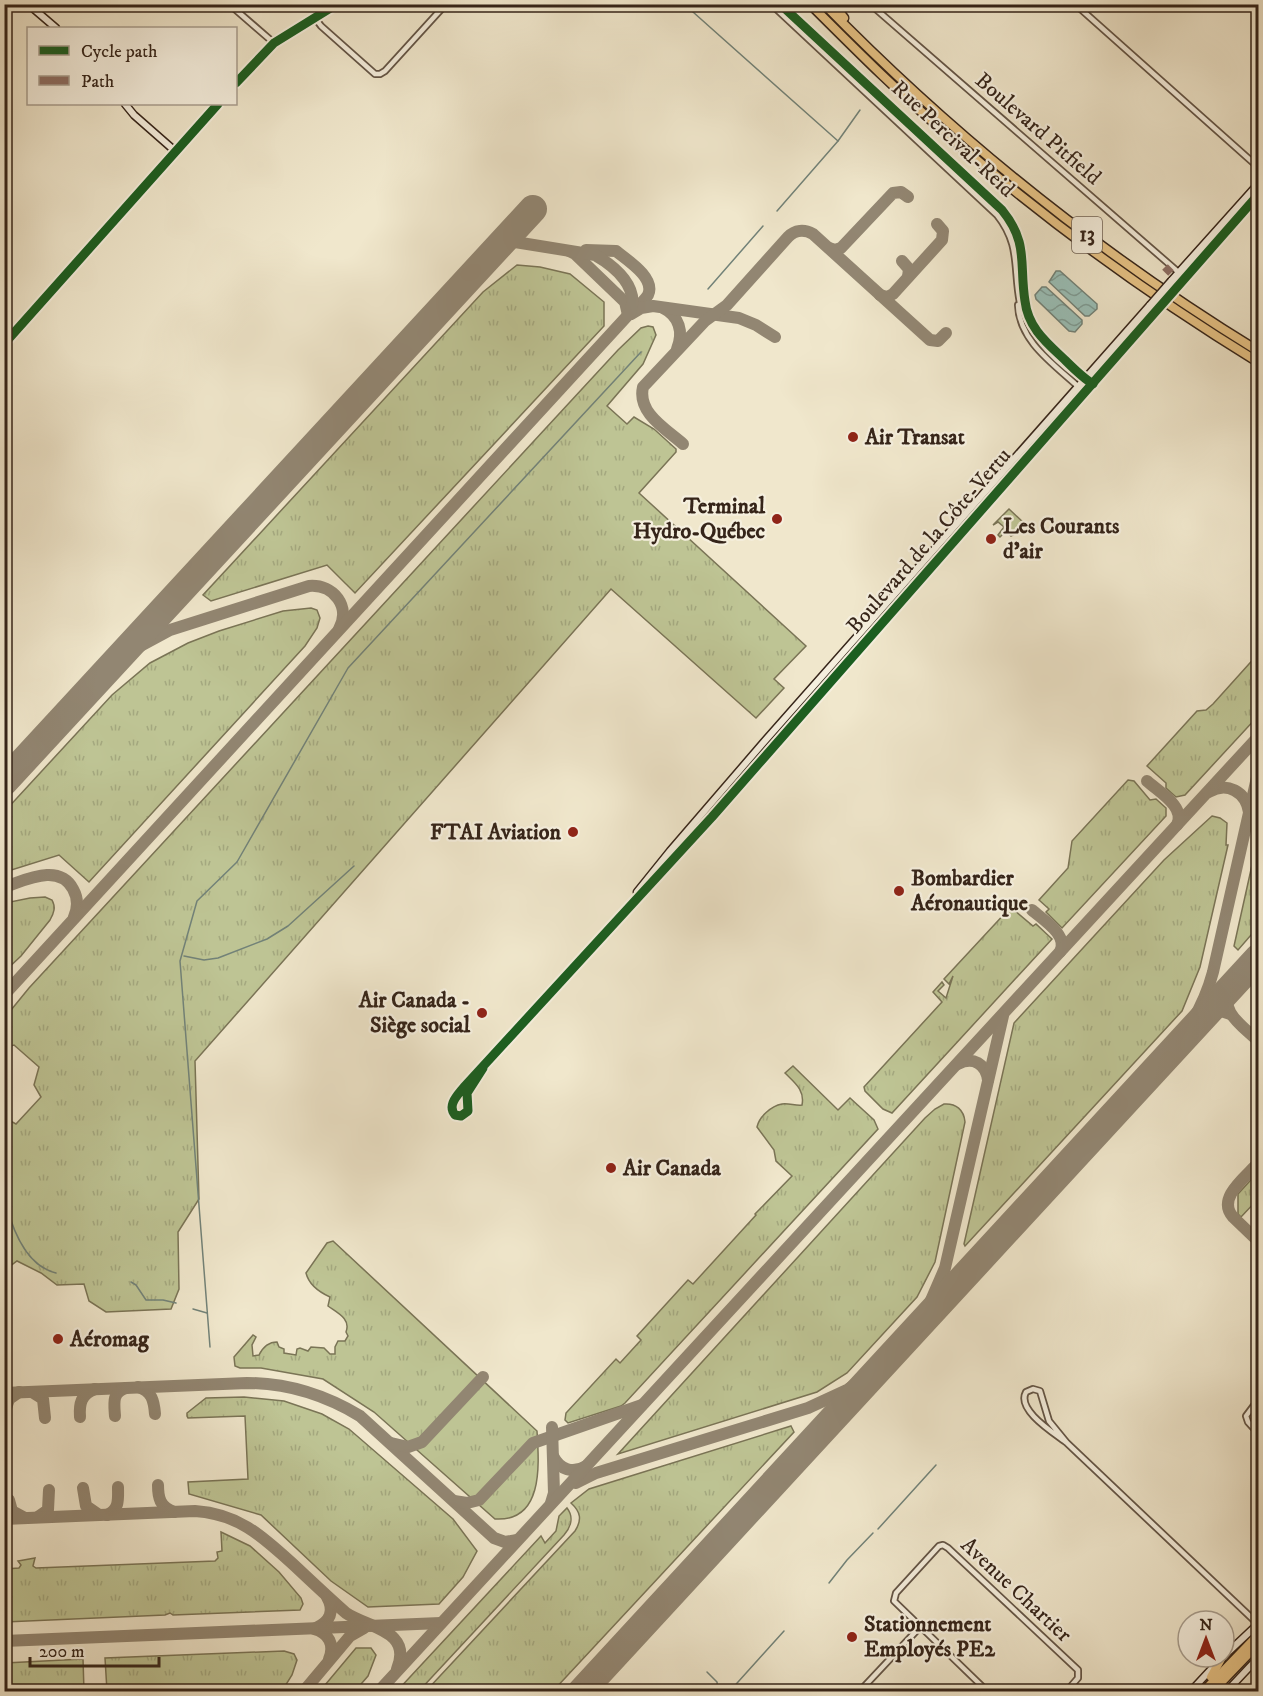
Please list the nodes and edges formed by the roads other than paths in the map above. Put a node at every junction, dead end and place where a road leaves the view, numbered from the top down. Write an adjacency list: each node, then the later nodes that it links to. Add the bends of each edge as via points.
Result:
1 (28, 4): 12 (street)
2 (229, 4): 13 (street)
3 (337, 4): 11 (street)
4 (446, 4): 11 (street, via 380,75)
5 (771, 4): 26 (street, Rue Percival-Reid, via 998,215 1014,245 1019,317 1029,338)
6 (810, 4): 25 (highway, 13, via 922,112 1027,201 1128,277)
7 (824, 4): 14 (highway, 13)
8 (833, 4): 14 (highway)
9 (870, 4): 22 (street, Boulevard Pitfield)
10 (1075, 4): 19 (street)
11 (315, 18): 13 (street)
12 (55, 27)
13 (274, 43): 15 (street)
14 (869, 49): 24 (highway, 13, via 942,117 1052,208 1151,281)
15 (237, 82)
16 (126, 105): 18 (street)
17 (217, 105): 18 (street)
18 (175, 151): 23 (street)
19 (1258, 167)
20 (1258, 184): 22 (street, Boulevard de la Côte-Vertu)
21 (1258, 195): 22 (street, Boulevard de la Côte-Vertu)
22 (1182, 275): 26 (street, Boulevard de la Côte-Vertu, bridge, via 1171,281); 27 (street, Boulevard de la Côte-Vertu, bridge, via 1177,286)
23 (4, 344)
24 (1258, 351)
25 (1258, 362)
26 (1081, 384): 27 (street, Rue Percival-Reid); 28 (street, Boulevard de la Côte-Vertu, via 708,807)
27 (1088, 390): 28 (street, Boulevard de la Côte-Vertu, via 712,817)
28 (625, 910): 29 (street, Boulevard de la Côte-Vertu)
29 (483, 1068): 29 (street, Boulevard de la Côte-Vertu, via 453,1104 455,1115 468,1111 466,1094)
30 (1258, 1400): 31 (street, via 1246,1416)
31 (1258, 1433)
32 (1067, 1443): 32 (street, via 1049,1420 1041,1393 1035,1389 1026,1392 1024,1404); 33 (street)
33 (1258, 1624): 37 (street)
34 (920, 1627): 41 (street); 42 (street); 43 (street, Avenue Chartier, via 895,1603 894,1596 937,1547 945,1545 1078,1670 1078,1678)
35 (1258, 1635): 45 (highway)
36 (1258, 1644): 46 (highway)
37 (1236, 1645)
38 (1258, 1658): 47 (street)
39 (1212, 1669): 44 (street)
40 (1217, 1669): 45 (highway)
41 (988, 1691)
42 (859, 1692)
43 (1066, 1692)
44 (1190, 1692)
45 (1202, 1692)
46 (1212, 1692)
47 (1226, 1692)

